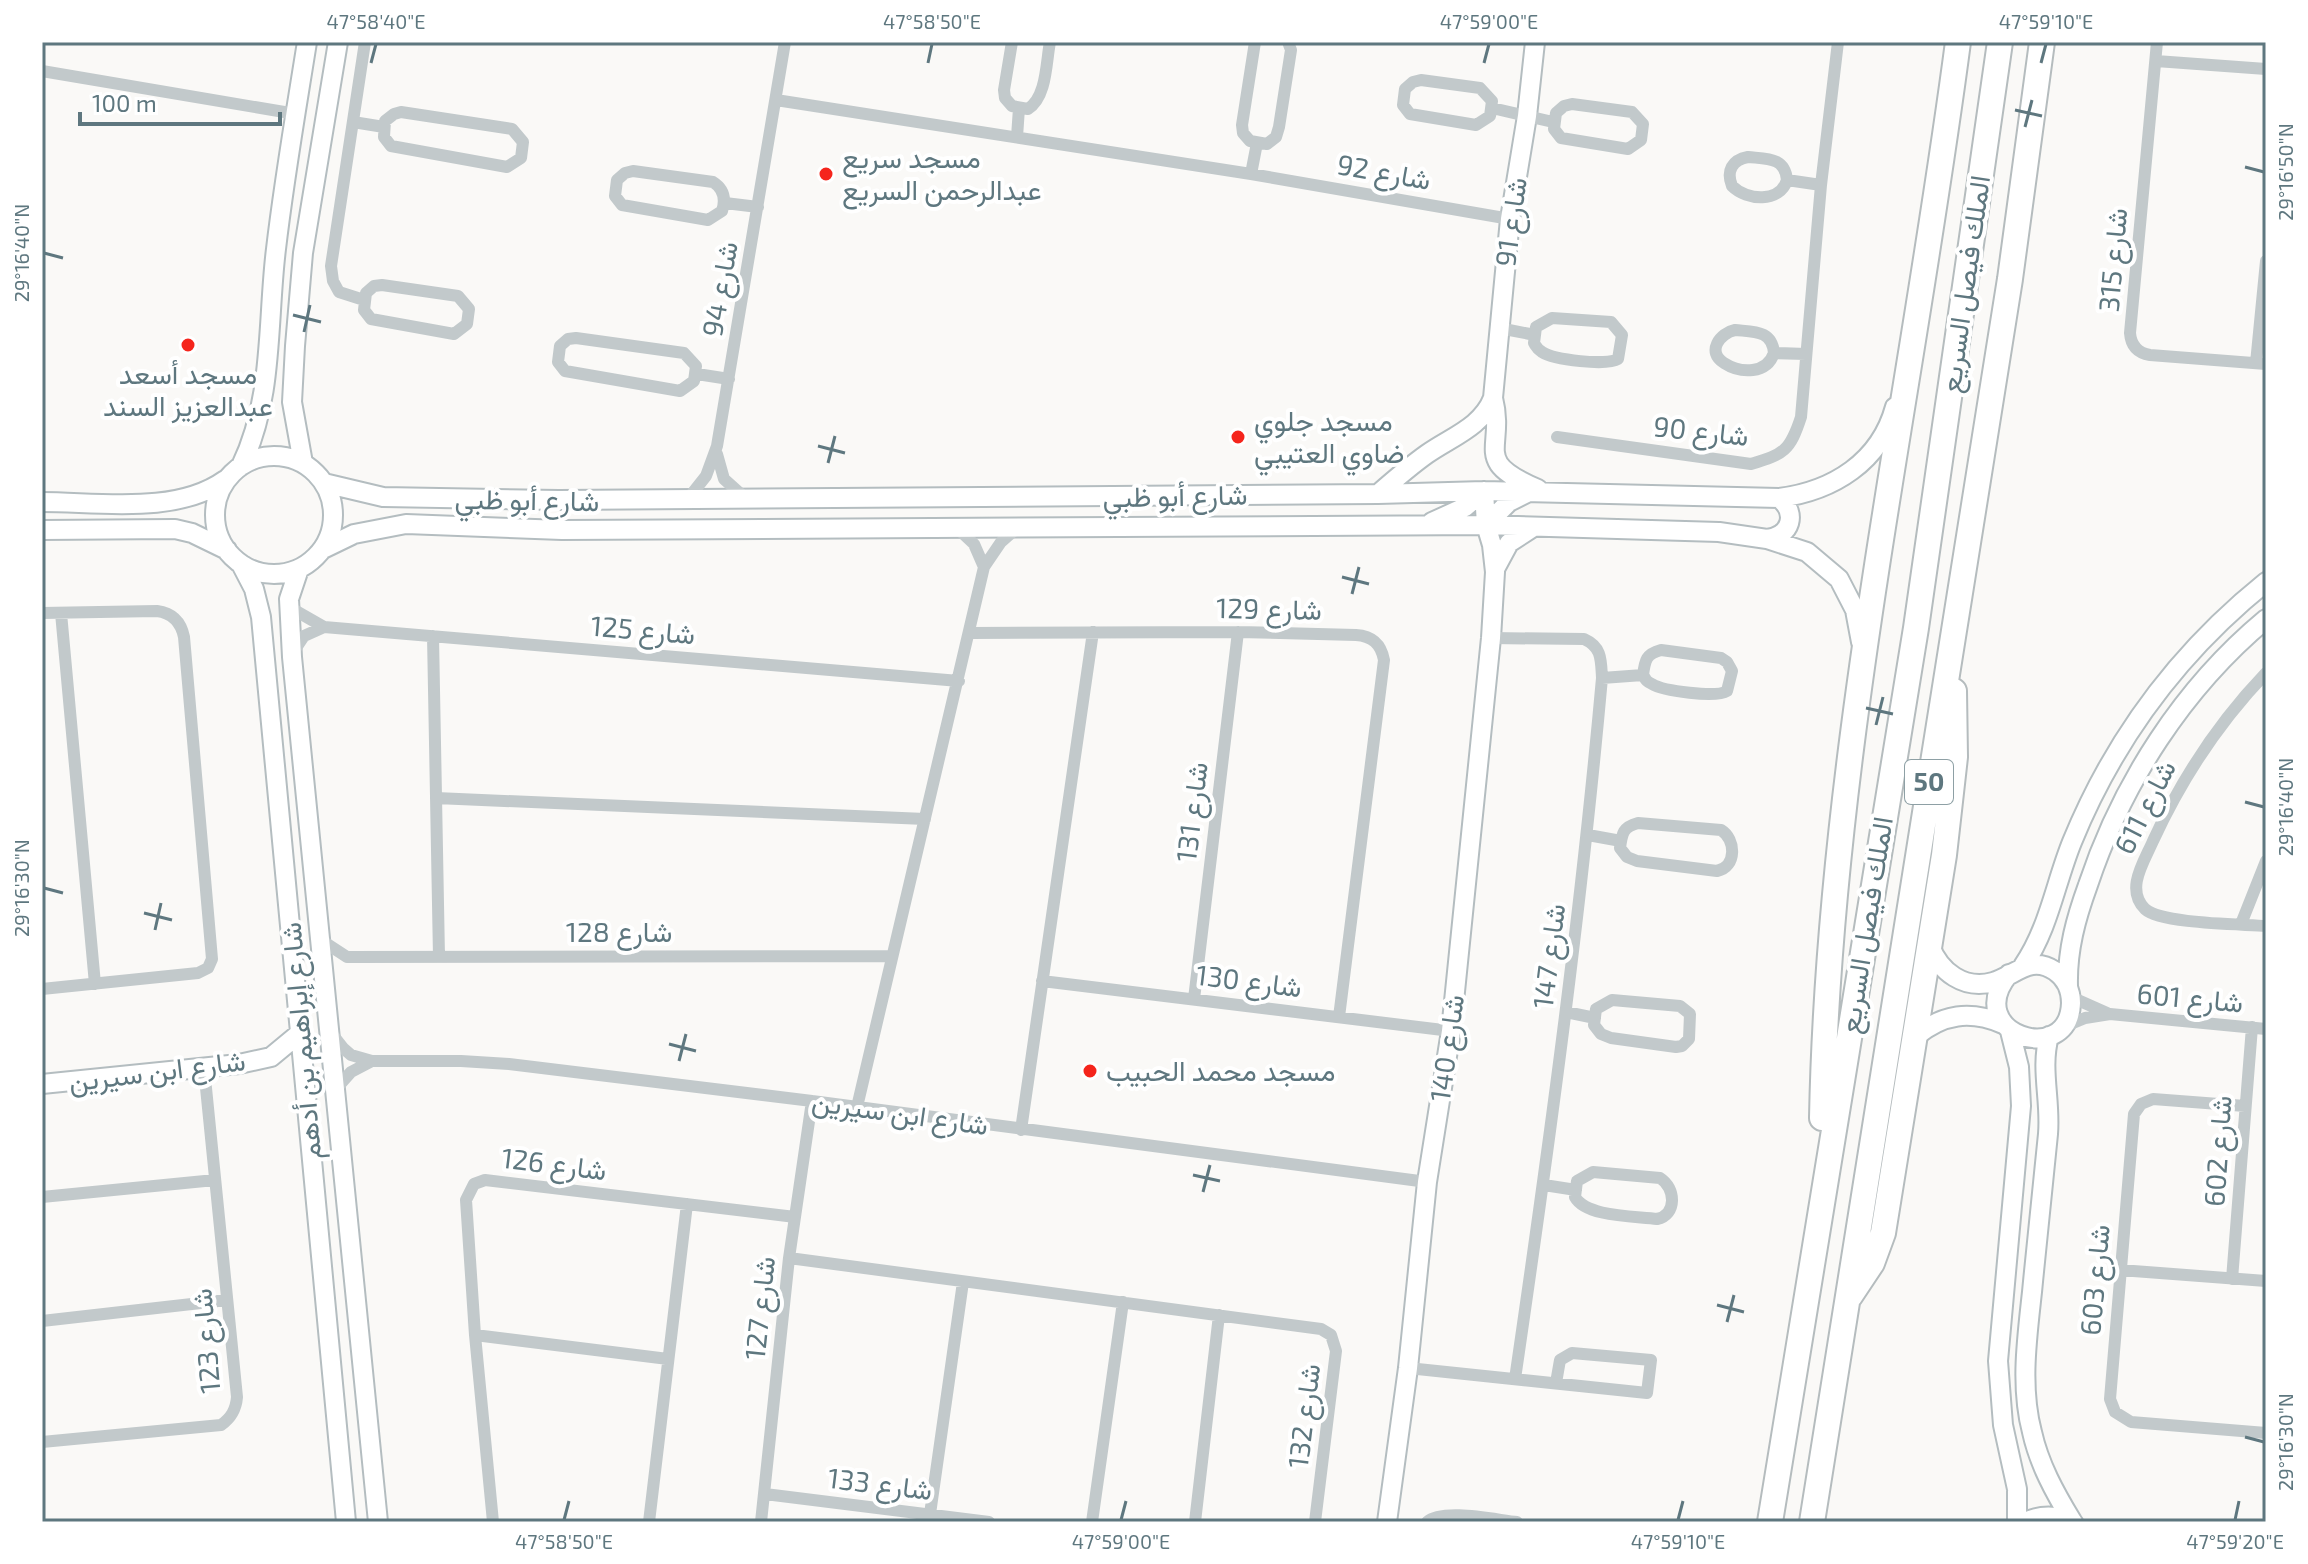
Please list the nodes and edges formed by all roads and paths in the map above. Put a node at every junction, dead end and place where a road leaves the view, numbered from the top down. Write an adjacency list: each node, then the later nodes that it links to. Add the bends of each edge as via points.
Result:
1 (307, 42): 22 (street)
2 (365, 42): 15 (street)
3 (785, 42): 19 (street, شارع 94)
4 (1012, 42): 20 (street, via 1004,90 1009,103)
5 (1050, 42): 20 (street, via 1037,102)
6 (1255, 42): 28 (street, via 1242,125 1247,138)
7 (1288, 42): 28 (street, via 1279,127 1271,142)
8 (1535, 42): 23 (street, شارع 91)
9 (1838, 42): 31 (street, شارع 90)
10 (1958, 42): 37 (highway)
11 (2000, 42): 139 (highway, الملك فيصل السريع / 50, via 1916,628)
12 (2042, 42): 87 (highway, الملك فيصل السريع / 50)
13 (2157, 42): 16 (street, شارع 315)
14 (337, 47): 15 (street); 41 (street, via 303,253)
15 (363, 56): 24 (street)
16 (2156, 61): 17 (street); 44 (street, شارع 315, via 2132,344 2145,355)
17 (2266, 69)
18 (42, 71): 22 (street)
19 (776, 100): 27 (street, شارع 92); 33 (street, شارع 94)
20 (1019, 108): 27 (street)
21 (1492, 108): 21 (street, via 1480,88 1421,80 1408,85 1402,98 1410,114 1476,125 1486,121); 23 (street)
22 (296, 114): 40 (street, via 276,250)
23 (1527, 116): 25 (street); 34 (street, شارع 91)
24 (353, 122): 26 (street); 36 (street, via 331,266 339,292)
25 (1553, 122): 25 (street, via 1561,138 1628,149 1644,132 1632,112 1572,104 1559,110)
26 (384, 127): 26 (street, via 386,141 400,149 507,167 517,163 524,149 512,129 401,112 388,118)
27 (1017, 137): 29 (street, شارع 92)
28 (1257, 143): 29 (street)
29 (1251, 174): 34 (street, شارع 92)
30 (1787, 180): 30 (street, via 1779,162 1748,157 1735,162 1729,174 1737,191 1771,198); 31 (street)
31 (1821, 185): 43 (street, شارع 90)
32 (725, 203): 32 (street, شارع 94, via 713,182 633,171 619,177 615,186 622,205 708,220 718,216); 33 (street, شارع 94)
33 (758, 207): 46 (street, شارع 94)
34 (1510, 219): 38 (street, شارع 91)
35 (2266, 261): 44 (street)
36 (364, 300): 36 (street, via 371,319 454,334 463,330 470,316 458,296 382,285 368,290)
37 (1917, 319): 57 (street, شارع أبو ظبي, via 1890,426 1869,456 1843,479 1804,495); 89 (highway)
38 (1499, 328): 39 (street); 47 (street, شارع 91)
39 (1535, 335): 39 (street, via 1536,347 1551,356 1607,363 1620,356 1621,331 1611,322 1552,318 1539,323)
40 (269, 344): 41 (street, via 282,355); 51 (street, via 259,419)
41 (295, 346): 50 (street, via 292,402)
42 (1774, 353): 42 (street, via 1762,332 1727,331 1716,347 1724,363 1758,370); 43 (street)
43 (1806, 354): 48 (street, شارع 90, via 1801,417 1794,440 1777,456 1751,464)
44 (2261, 364)
45 (697, 374): 45 (street, شارع 94, via 693,359 684,353 576,338 562,343 558,352 565,371 665,389 685,389); 46 (street, شارع 94)
46 (729, 379): 49 (street, شارع 94)
47 (1493, 398): 55 (street, شارع 91, via 1498,462 1509,476); 56 (street, via 1477,423)
48 (1557, 437)
49 (717, 446): 59 (street, شارع 94, via 706,476); 60 (street, شارع 94, via 724,479)
50 (303, 463): 51 (street, via 272,456); 53 (street)
51 (241, 466): 52 (street)
52 (227, 478): 61 (street, via 175,502); 71 (street, via 215,514)
53 (324, 483): 58 (street, شارع أبو ظبي, via 383,497); 70 (street, via 334,516)
54 (1484, 491): 55 (street, شارع أبو ظبي); 56 (street, شارع أبو ظبي); 62 (street, شارع 140); 64 (street, via 1454,513)
55 (1537, 492): 57 (street, شارع أبو ظبي); 62 (street, via 1509,502)
56 (1378, 494): 60 (street, شارع أبو ظبي)
57 (1779, 498): 69 (street, via 1788,506 1790,523 1784,533)
58 (559, 500): 59 (street, شارع أبو ظبي); 68 (street, via 552,519)
59 (686, 501): 60 (street, شارع أبو ظبي)
60 (749, 501)
61 (42, 502)
62 (1486, 525): 64 (street, شارع أبو ظبي); 66 (street, شارع أبو ظبي); 75 (street, شارع 140)
63 (1019, 526): 64 (street, شارع أبو ظبي); 65 (street, شارع أبو ظبي); 73 (street)
64 (1420, 526)
65 (955, 527): 68 (street, شارع أبو ظبي); 73 (street, via 974,544)
66 (1532, 528): 69 (street, شارع أبو ظبي, via 1719,532); 75 (street, شارع 140, via 1509,543)
67 (42, 530): 71 (street, via 175,529)
68 (562, 530): 70 (street, شارع أبو ظبي, via 397,525 354,534)
69 (1767, 539): 89 (street, شارع أبو ظبي, via 1807,552 1839,579 1855,610)
70 (323, 549): 74 (street)
71 (227, 550): 72 (street)
72 (241, 564): 74 (street, via 274,574); 122 (street, شارع إبراهيم بن أدهم, via 261,617)
73 (984, 567): 84 (street)
74 (299, 569): 77 (street, شارع إبراهيم بن أدهم)
75 (1495, 572): 86 (street, شارع 140)
76 (2266, 582): 106 (street, via 2175,668 2124,739 2084,815 2041,937)
77 (289, 607): 81 (street, شارع 125); 88 (street, شارع إبراهيم بن أدهم)
78 (42, 613): 79 (street)
79 (61, 613): 109 (street); 109 (street, via 163,612 177,622 184,637 211,963 198,973)
80 (2266, 619): 111 (street, via 2194,693 2132,782 2103,841 2082,903 2070,944)
81 (324, 627): 85 (street, شارع 125); 88 (street, via 304,636)
82 (1093, 632): 83 (street, شارع 129); 84 (street, شارع 129); 107 (street)
83 (1238, 632): 112 (street, شارع 131); 115 (street, شارع 129, via 1365,636 1382,652)
84 (971, 633): 93 (street)
85 (433, 636): 93 (street, شارع 125); 94 (street)
86 (1491, 638): 92 (street, شارع 147, via 1584,639 1599,651); 120 (street, شارع 140)
87 (1950, 652): 102 (highway, via 1955,757); 148 (highway, الملك فيصل السريع / 50)
88 (292, 657): 101 (street, شارع إبراهيم بن أدهم)
89 (1864, 659): 139 (highway, via 1833,929)
90 (2266, 673): 99 (street, شارع 611, via 2190,769 2136,885 2139,901 2156,916)
91 (1643, 675): 91 (street, via 1660,688 1716,695 1727,691 1732,671 1721,658 1661,650 1648,655); 92 (street)
92 (1602, 678): 96 (street, شارع 147)
93 (959, 681): 95 (street)
94 (436, 798): 95 (street); 105 (street)
95 (925, 819): 103 (street)
96 (1588, 835): 97 (street); 113 (street, شارع 147)
97 (1621, 841): 97 (street, via 1622,852 1637,861 1717,871 1730,863 1732,842 1721,830 1638,823 1625,828)
98 (2266, 861): 99 (street)
99 (2241, 924): 100 (street, شارع 611)
100 (2266, 926)
101 (321, 940): 104 (street); 108 (street, شارع إبراهيم بن أدهم)
102 (1930, 946): 106 (street, via 1940,965 1966,982 1994,982); 123 (highway)
103 (891, 956): 105 (street, شارع 128); 132 (street)
104 (347, 957): 105 (street, شارع 128); 108 (street)
105 (439, 957)
106 (2016, 970): 111 (street, via 2044,966 2054,970); 117 (street, via 2000,985 1996,998)
107 (1042, 981): 112 (street, شارع 130); 133 (street)
108 (325, 982): 119 (street, شارع إبراهيم بن أدهم)
109 (95, 984): 110 (street)
110 (42, 989)
111 (2069, 991): 114 (street, شارع 601); 121 (street, via 2069,1016)
112 (1194, 999): 115 (street, شارع 130)
113 (1566, 1012): 116 (street); 136 (street, شارع 147)
114 (2110, 1014): 118 (street, شارع 601); 121 (street, شارع 601)
115 (1339, 1017): 120 (street, شارع 130)
116 (1595, 1018): 116 (street, via 1596,1029 1611,1038 1676,1047 1689,1039 1690,1014 1680,1006 1612,1000 1599,1005)
117 (2007, 1028): 121 (street, via 2022,1038); 123 (street, via 1988,1018 1957,1015); 180 (street, via 2019,1067 2021,1106 1998,1361)
118 (2259, 1028): 131 (street, شارع 602)
119 (330, 1031): 125 (street, شارع ابن سيرين, via 351,1055); 129 (street, شارع إبراهيم بن أدهم)
120 (1451, 1031): 135 (street, شارع 140)
121 (2055, 1032): 165 (street, via 2044,1060 2048,1129 2026,1379 2036,1448)
122 (300, 1033): 124 (street, شارع ابن سيرين); 127 (street, شارع إبراهيم بن أدهم)
123 (1916, 1036): 148 (highway, via 1883,1233 1872,1263)
124 (271, 1057): 126 (street, شارع ابن سيرين); 127 (street, شارع ابن سيرين)
125 (372, 1061): 129 (street, via 351,1072); 130 (street, شارع ابن سيرين, via 509,1064)
126 (204, 1068): 128 (street, شارع ابن سيرين); 134 (street, شارع 123)
127 (305, 1083): 159 (street, شارع إبراهيم بن أدهم)
128 (42, 1084)
129 (335, 1090): 158 (street, شارع إبراهيم بن أدهم)
130 (812, 1101): 132 (street, شارع ابن سيرين); 141 (street, شارع 127)
131 (2245, 1106): 143 (street, شارع 603, via 2153,1099 2137,1109); 144 (street, شارع 602)
132 (857, 1107): 133 (street, شارع ابن سيرين)
133 (1021, 1130): 135 (street, شارع ابن سيرين)
134 (215, 1180): 138 (street); 147 (street, شارع 123)
135 (1427, 1182): 154 (street, شارع 140)
136 (1544, 1185): 137 (street); 155 (street, شارع 147)
137 (1576, 1190): 137 (street, via 1576,1201 1592,1210 1657,1219 1670,1212 1672,1191 1660,1178 1593,1172 1579,1177)
138 (42, 1197)
139 (1821, 1201): 178 (highway, الملك فيصل السريع / 50)
140 (687, 1204): 141 (street, شارع 126); 152 (street, شارع 126, via 485,1180 474,1184 466,1200); 153 (street)
141 (795, 1217): 142 (street, شارع 127)
142 (789, 1258): 146 (street, شارع 132); 163 (street, شارع 127)
143 (2120, 1270): 144 (street); 157 (street, شارع 603, via 2110,1392 2115,1412 2131,1422)
144 (2232, 1279): 145 (street)
145 (2266, 1281)
146 (963, 1282): 149 (street, شارع 132); 164 (street)
147 (227, 1300): 151 (street); 160 (street, شارع 123, via 237,1397 225,1422)
148 (1845, 1301): 179 (highway, الملك فيصل السريع / 50)
149 (1123, 1302): 150 (street, شارع 132); 172 (street)
150 (1219, 1315): 173 (street); 174 (street, شارع 132, via 1321,1329 1334,1340)
151 (42, 1321)
152 (475, 1335): 153 (street); 168 (street, شارع 126)
153 (668, 1359): 169 (street)
154 (1408, 1368): 155 (street); 175 (street, شارع 140)
155 (1515, 1379): 156 (street)
156 (1556, 1383): 156 (street, via 1647,1393 1651,1360 1572,1353 1560,1360)
157 (2266, 1433)
158 (369, 1436): 159 (street, via 356,1446); 161 (street, شارع إبراهيم بن أدهم)
159 (338, 1440): 162 (street, شارع إبراهيم بن أدهم)
160 (42, 1442)
161 (374, 1481): 162 (street, via 368,1474 354,1473); 167 (street, شارع إبراهيم بن أدهم)
162 (342, 1485): 166 (street, شارع إبراهيم بن أدهم)
163 (765, 1494): 164 (street, شارع 133); 170 (street, شارع 127)
164 (930, 1514): 171 (street, شارع 133)
165 (2073, 1521): 181 (street, via 2043,1516)
166 (346, 1522)
167 (378, 1522)
168 (493, 1522)
169 (649, 1522)
170 (761, 1522)
171 (989, 1522)
172 (1092, 1522)
173 (1195, 1522)
174 (1315, 1522)
175 (1387, 1522)
176 (1427, 1522): 177 (street, via 1451,1515)
177 (1517, 1522)
178 (1770, 1522)
179 (1812, 1522)
180 (2017, 1522)
181 (2025, 1522)

